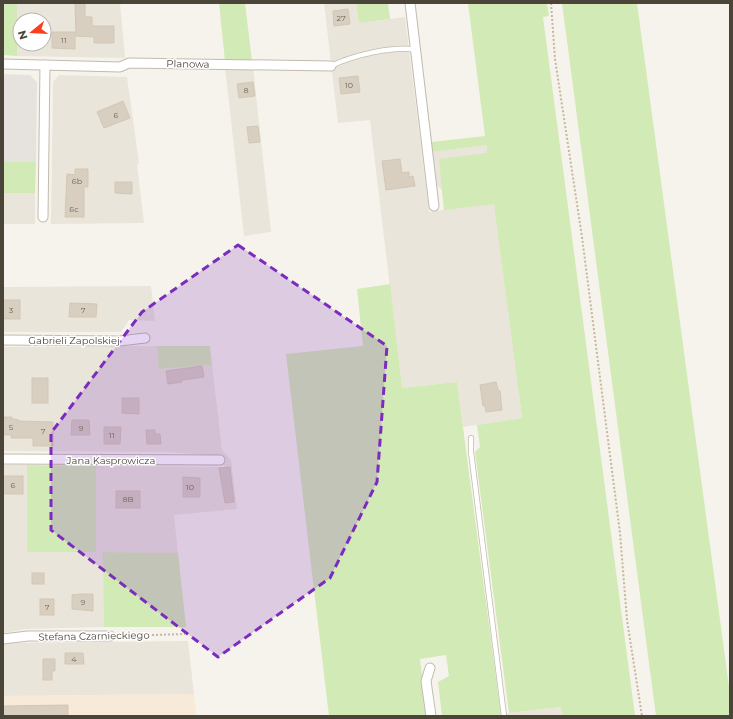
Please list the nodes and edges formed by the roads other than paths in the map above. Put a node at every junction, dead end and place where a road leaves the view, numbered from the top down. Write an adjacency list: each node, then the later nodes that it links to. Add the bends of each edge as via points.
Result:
1 (410, 3): 2 (street)
2 (416, 50): 5 (lane, via 402,48 364,55 345,59); 6 (street)
3 (3, 64): 4 (street, Planowa)
4 (45, 65): 5 (street, Planowa, via 120,67 129,63); 7 (street)
5 (330, 66)
6 (434, 206)
7 (43, 217)
8 (144, 338): 9 (street, Gabrieli Zapolskiej, via 120,341)
9 (3, 340)
10 (471, 438): 17 (lane)
11 (3, 459): 12 (street, Jana Kasprowicza)
12 (220, 460)
13 (110, 636): 14 (street, Stefana Czarnieckiego, via 28,636)
14 (3, 639)
15 (430, 668): 16 (street, via 426,681)
16 (431, 716)
17 (504, 716)

